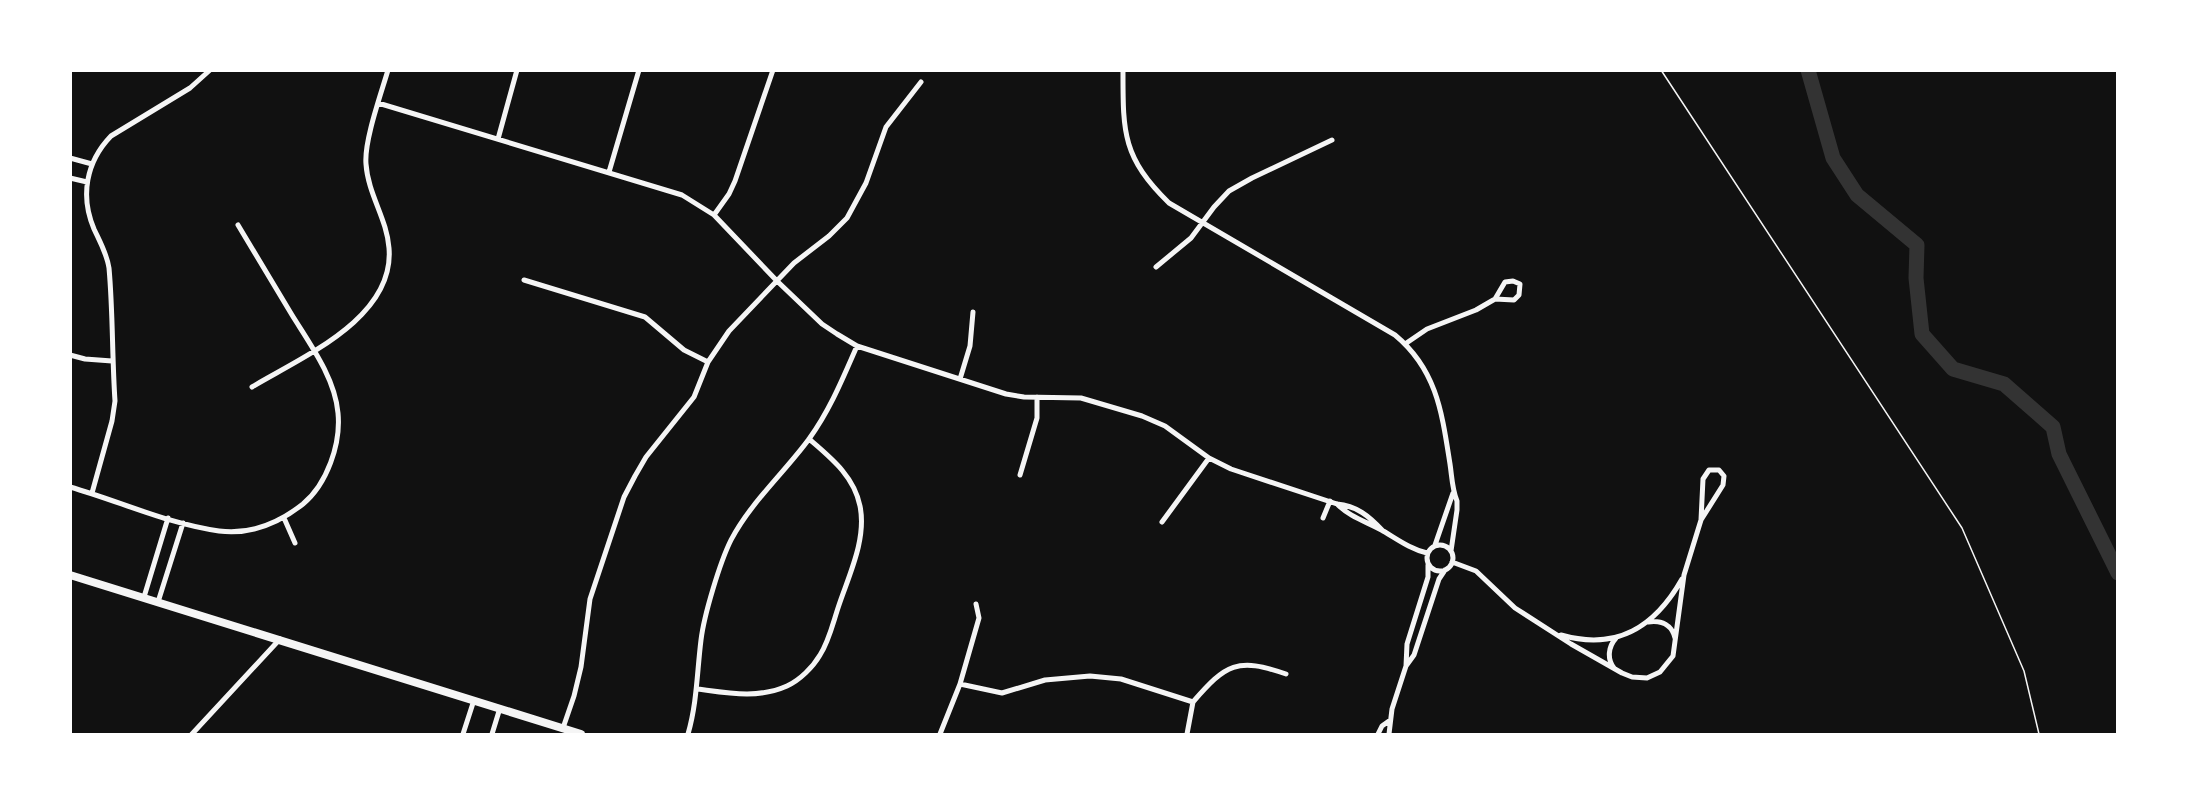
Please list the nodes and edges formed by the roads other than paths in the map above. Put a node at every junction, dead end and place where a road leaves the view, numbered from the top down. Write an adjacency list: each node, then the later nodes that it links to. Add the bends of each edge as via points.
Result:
1 (210, 70): 12 (street, via 190,88 111,136)
2 (388, 70): 8 (street)
3 (517, 70): 9 (street)
4 (639, 70): 13 (street)
5 (772, 70): 16 (street, via 735,181)
6 (1123, 70): 17 (street, via 1123,122 1137,165 1169,203)
7 (921, 82): 21 (street, via 886,127 866,183 847,218)
8 (378, 103): 9 (street); 26 (street, via 366,162 389,247 387,274 375,299 360,316)
9 (498, 139): 13 (street)
10 (1332, 140): 17 (street, via 1238,186)
11 (70, 158): 12 (street)
12 (92, 164): 15 (street)
13 (609, 172): 16 (street, via 682,195)
14 (70, 178): 15 (street)
15 (87, 182): 28 (street, via 87,209 108,261)
16 (714, 215): 21 (street)
17 (1202, 222): 19 (street, via 1191,238); 24 (street)
18 (238, 225): 26 (street)
19 (1156, 267)
20 (524, 280): 29 (street, via 645,317 684,350)
21 (777, 281): 25 (street, via 822,324); 29 (street, via 729,331)
22 (1495, 299): 22 (street, via 1517,298 1520,284 1505,282); 24 (street, via 1427,329)
23 (973, 312): 30 (street, via 970,346)
24 (1405, 344): 38 (street, via 1423,365 1436,390)
25 (857, 346): 30 (street); 33 (street, via 827,411)
26 (314, 350): 31 (street); 41 (street, via 333,389 338,414 335,448 311,497)
27 (70, 355): 28 (street)
28 (112, 360): 37 (street, via 112,421)
29 (708, 362): 72 (street, via 694,397 646,458 624,497 590,599 581,667)
30 (960, 379): 32 (street, via 1006,394)
31 (252, 387)
32 (1037, 397): 34 (street, via 1081,398 1154,420); 35 (street, via 1037,418)
33 (809, 439): 67 (street, via 746,515 725,553 701,637); 67 (street, via 850,479 862,518 858,544 826,645 813,666 776,690 749,695)
34 (1209, 458): 39 (street); 44 (street)
35 (1020, 475)
36 (70, 487): 37 (street)
37 (92, 493): 40 (street)
38 (1453, 493): 47 (street); 48 (street, via 1457,510)
39 (1334, 503): 42 (street); 49 (street, via 1350,505 1369,515 1402,544)
40 (168, 518): 45 (street); 55 (street)
41 (284, 518): 45 (street, via 261,528 234,531); 46 (street)
42 (1323, 518)
43 (1701, 520): 43 (street, via 1723,484 1724,476 1719,470 1709,470 1703,479); 54 (street)
44 (1162, 522)
45 (183, 523): 56 (street)
46 (295, 543)
47 (1435, 545): 48 (street, via 1444,545); 49 (street)
48 (1451, 551): 50 (street)
49 (1427, 553): 51 (street)
50 (1452, 562): 52 (street); 59 (street, via 1476,571 1515,608)
51 (1428, 565): 52 (street, via 1437,571); 63 (street, via 1407,644)
52 (1445, 570): 63 (street, via 1414,655)
53 (70, 575): 55 (main road)
54 (1684, 575): 58 (street, via 1671,599); 62 (street)
55 (144, 597): 56 (main road)
56 (158, 602): 61 (main road)
57 (976, 604): 66 (street, via 979,618)
58 (1648, 622): 60 (street); 62 (street, via 1670,627)
59 (1554, 632): 60 (street, via 1586,640); 64 (street)
60 (1617, 637): 64 (street, via 1609,656)
61 (280, 639): 68 (main road); 73 (street)
62 (1676, 643): 64 (street, via 1669,663 1653,676 1632,677)
63 (1406, 666): 71 (street)
64 (1614, 668)
65 (1286, 674): 69 (street, via 1248,664 1233,667 1216,675)
66 (960, 684): 69 (street, via 1002,693 1045,680 1090,676 1121,679); 78 (street)
67 (698, 690): 77 (street)
68 (474, 700): 70 (main road); 74 (street)
69 (1193, 702): 79 (street)
70 (500, 708): 72 (main road); 75 (street)
71 (1389, 721): 80 (street); 81 (street)
72 (563, 728): 76 (main road)
73 (192, 735)
74 (463, 735)
75 (492, 735)
76 (581, 735)
77 (688, 735)
78 (940, 735)
79 (1187, 735)
80 (1378, 735)
81 (1389, 735)

